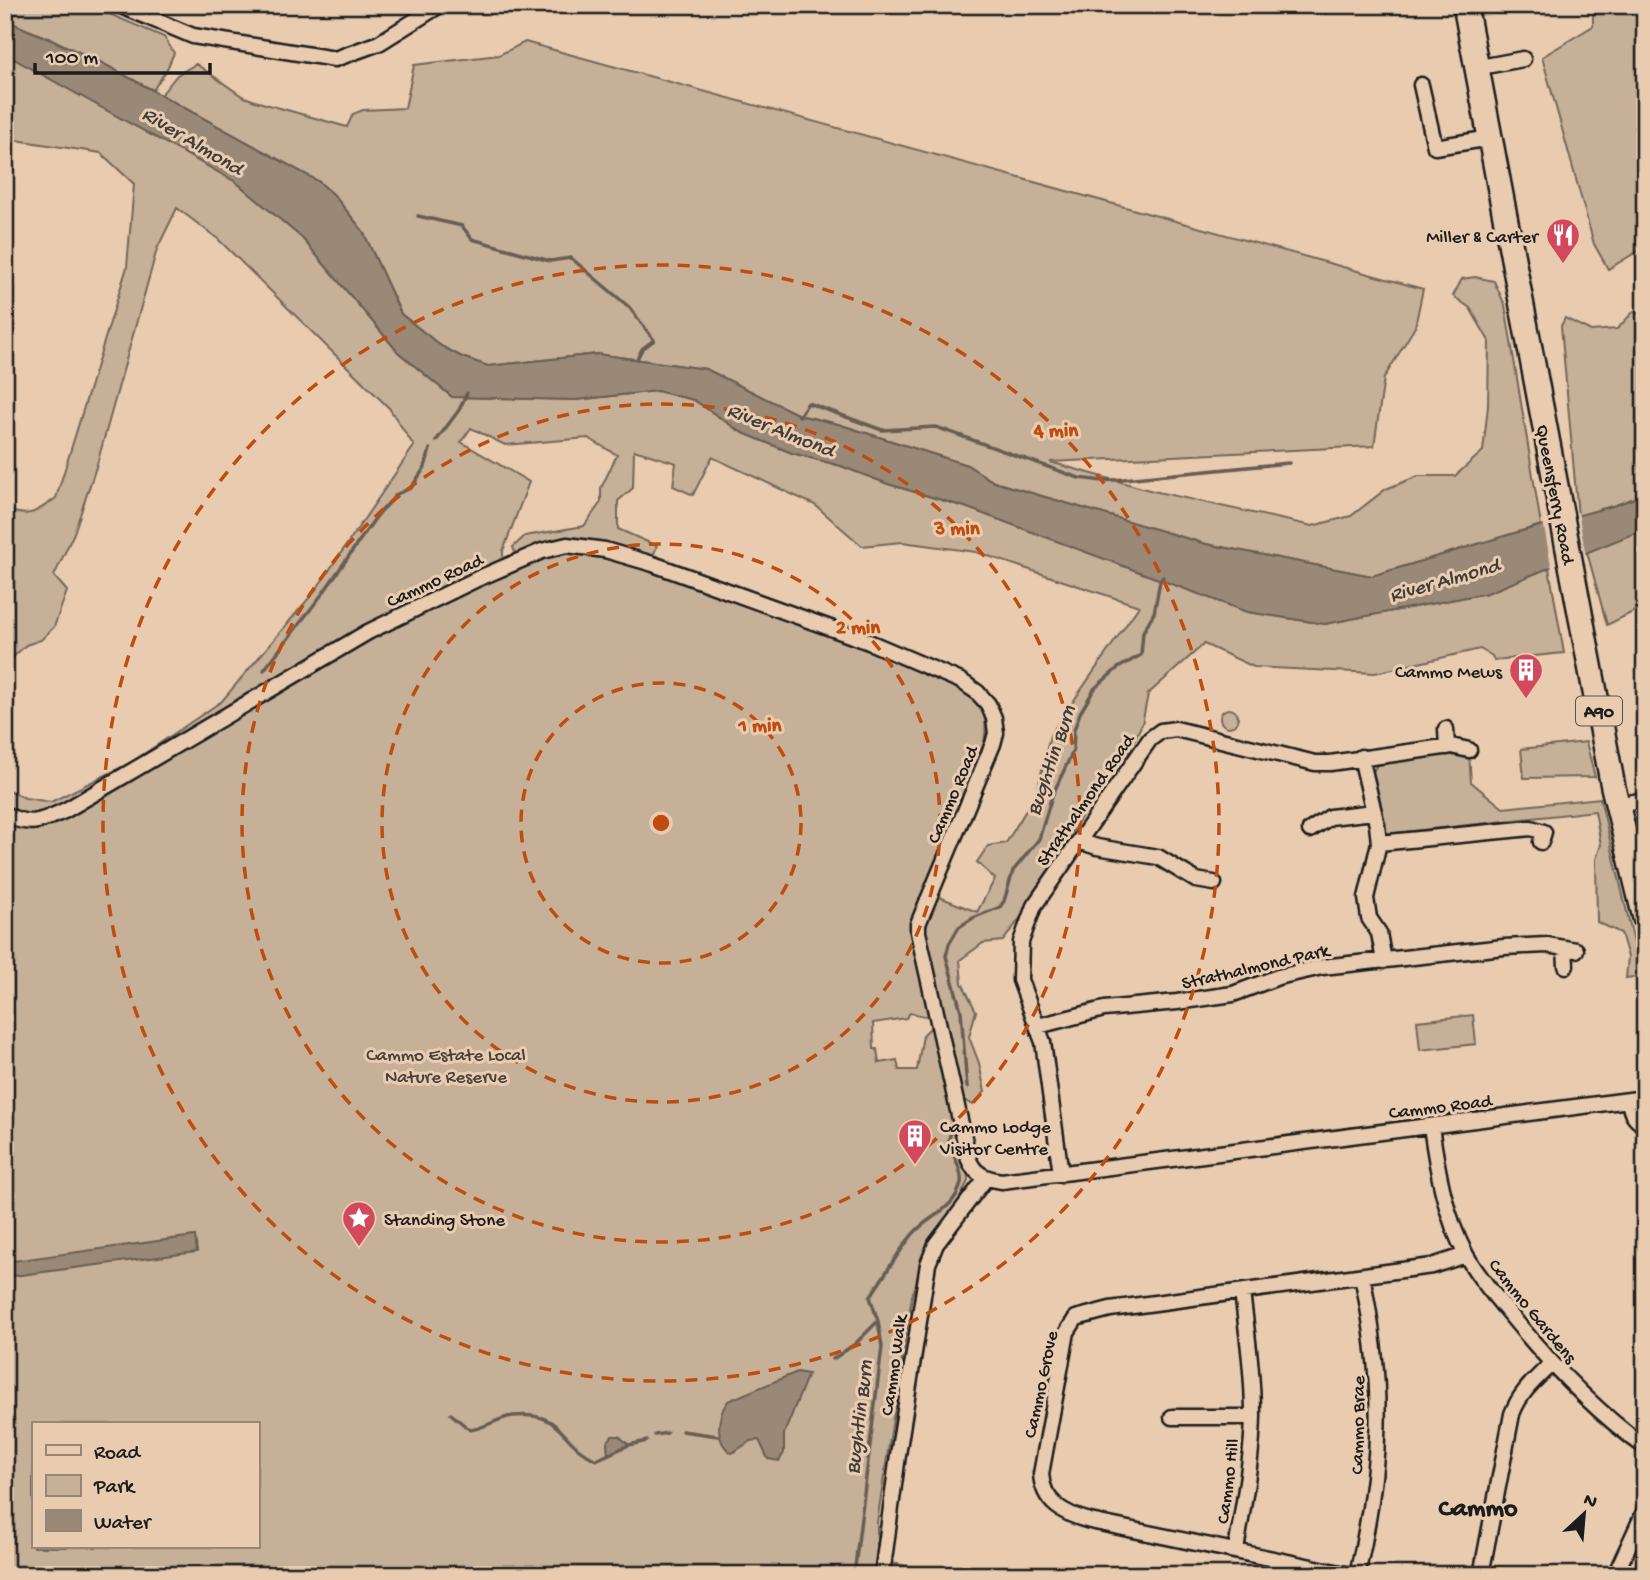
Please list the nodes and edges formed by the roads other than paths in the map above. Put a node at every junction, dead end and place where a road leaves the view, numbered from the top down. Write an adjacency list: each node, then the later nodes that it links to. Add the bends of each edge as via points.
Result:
1 (119, 5): 2 (street, via 193,36 335,59 379,43)
2 (440, 5)
3 (1451, 5): 6 (main road, A90)
4 (1465, 5): 6 (main road, A90)
5 (1523, 59): 6 (street)
6 (1475, 68): 8 (main road, Queensferry Road / A90)
7 (1421, 85): 8 (street, via 1435,147)
8 (1491, 138): 14 (main road, Queensferry Road / A90)
9 (1446, 729): 10 (street)
10 (1447, 747): 11 (street, Strathalmond Road); 12 (street, Strathalmond Road)
11 (1469, 750)
12 (1361, 757): 15 (street); 18 (street, Strathalmond Road, via 1315,763 1192,731 1161,731 1141,750)
13 (1645, 800): 14 (street)
14 (1617, 805): 22 (main road, Queensferry Road / A90)
15 (1374, 812): 17 (street, via 1330,817); 20 (street)
16 (5, 814): 31 (street, Cammo Road, via 37,823 66,810 368,632 556,547 583,546 653,564 800,617 961,681 977,692 992,712 993,744 918,924 970,1160)
17 (1310, 830)
18 (1079, 841): 21 (street, via 1158,857 1196,880); 25 (street, Strathalmond Road, via 1034,906 1021,942 1020,980)
19 (1541, 842): 20 (street, via 1544,832 1531,828)
20 (1379, 843): 23 (street, via 1366,898)
21 (1214, 883)
22 (1645, 918)
23 (1384, 961): 24 (street, Strathalmond Park, via 1547,945 1571,949); 25 (street, Strathalmond Park, via 1322,967 1233,994 1104,1009)
24 (1566, 966)
25 (1038, 1026): 30 (street, Strathalmond Road)
26 (1645, 1098): 27 (street, Cammo Road)
27 (1629, 1101): 28 (street, Cammo Road); 29 (street, via 1635,1120)
28 (1431, 1126): 30 (street, Cammo Road); 32 (street, Cammo Gardens, via 1442,1186)
29 (1645, 1126)
30 (1061, 1174): 31 (street, Cammo Road, via 1002,1181)
31 (986, 1178): 41 (street, Cammo Walk, via 936,1244 928,1264)
32 (1466, 1255): 33 (street, Cammo Grove, via 1432,1266); 35 (street, Cammo Gardens)
33 (1362, 1276): 34 (street, Cammo Grove); 43 (street, Cammo Brae, via 1373,1328 1379,1426 1372,1502)
34 (1242, 1292): 37 (street, Cammo Hill); 40 (street, Cammo Grove, via 1110,1309 1076,1318 1065,1339 1041,1474 1046,1495 1073,1517)
35 (1551, 1364): 38 (street, Cammo Gardens); 44 (street, via 1524,1390 1514,1407)
36 (1172, 1417): 37 (street, Cammo Hill)
37 (1253, 1417): 40 (street, Cammo Hill)
38 (1645, 1447)
39 (1645, 1510): 45 (street)
40 (1236, 1550): 42 (street, Cammo Grove)
41 (882, 1575)
42 (1350, 1575)
43 (1357, 1575)
44 (1481, 1575)
45 (1615, 1575)

